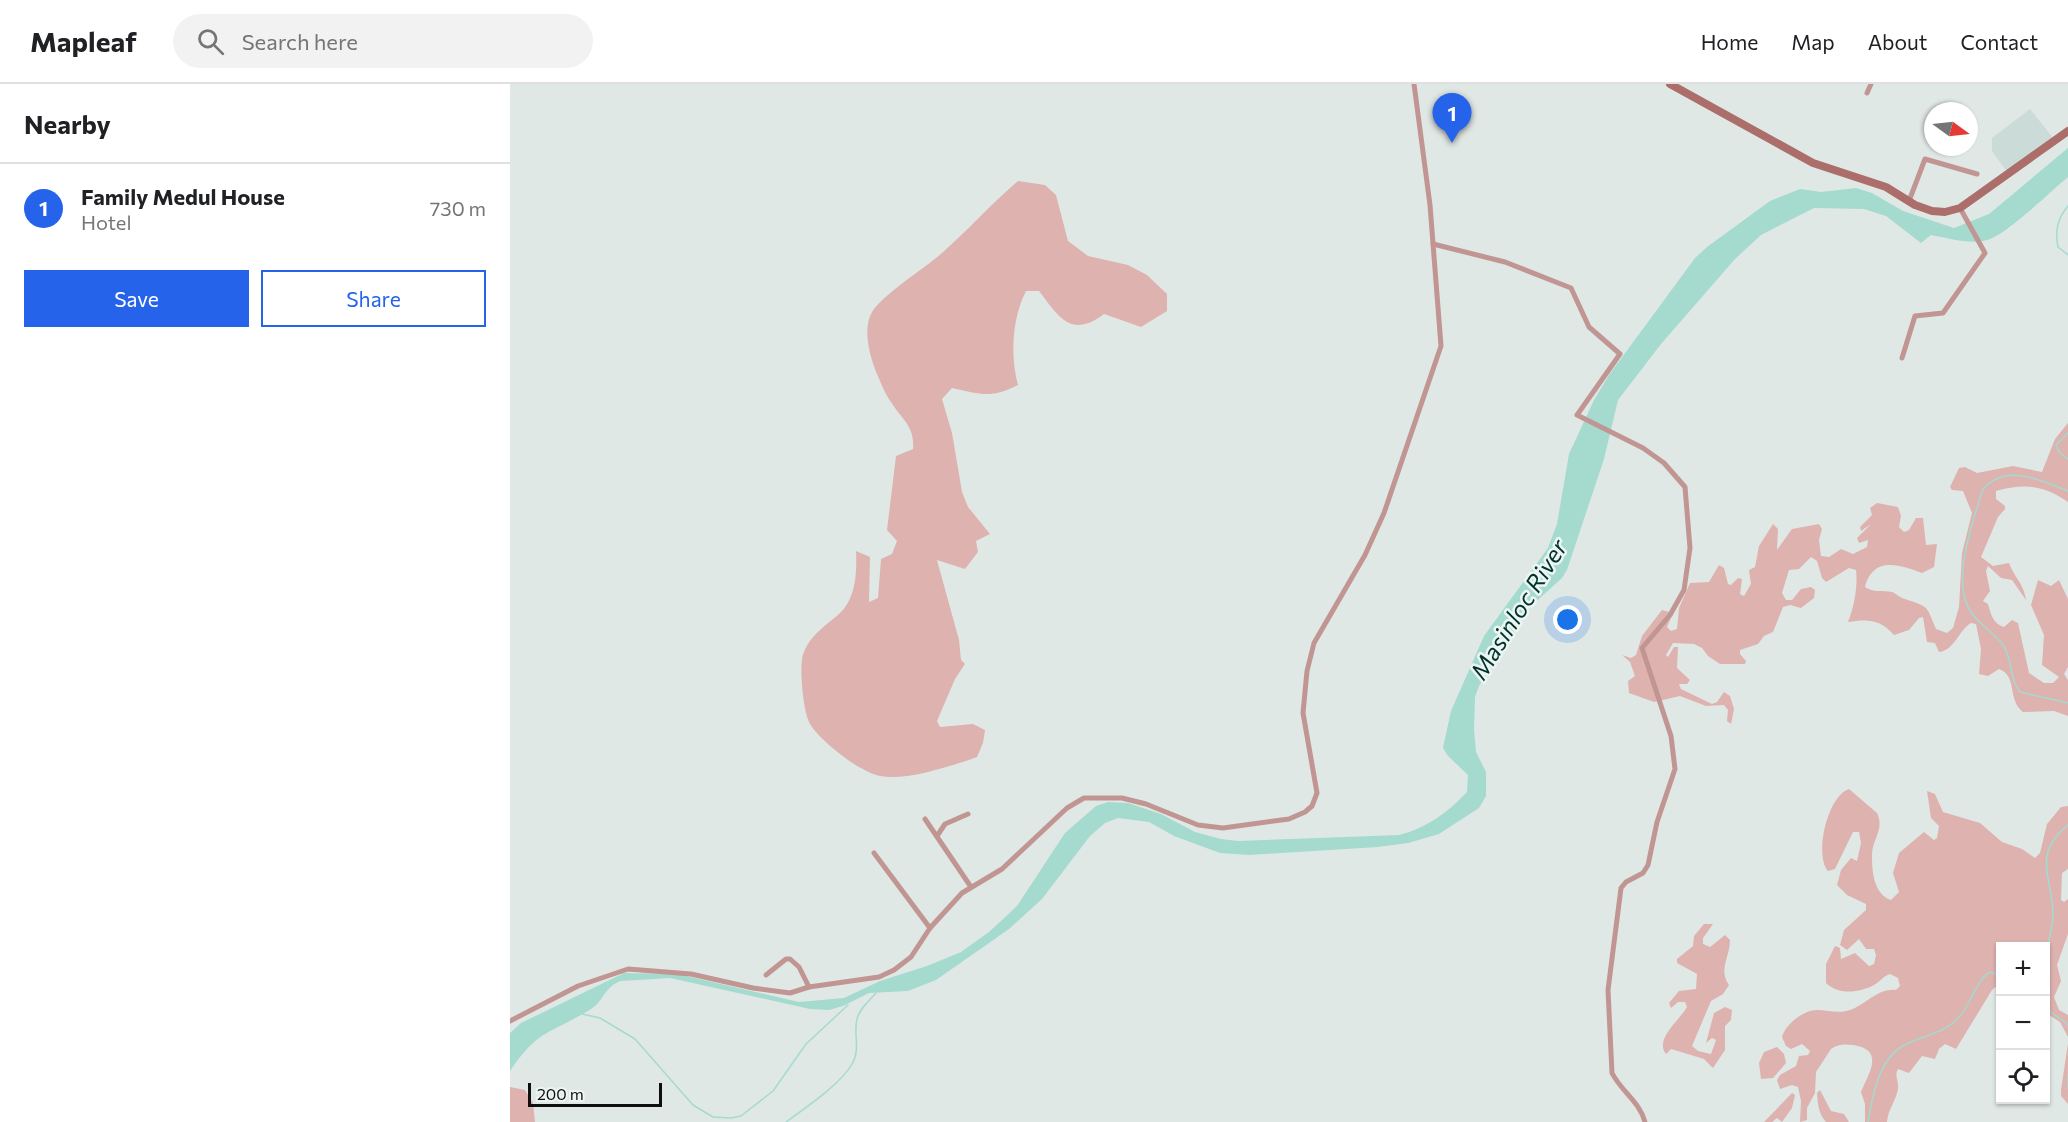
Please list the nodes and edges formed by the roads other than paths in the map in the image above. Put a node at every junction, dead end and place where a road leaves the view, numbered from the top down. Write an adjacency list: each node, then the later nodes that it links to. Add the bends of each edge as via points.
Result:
1 (1414, 84): 9 (street)
2 (1670, 84): 7 (street, via 1813,163 1886,187)
3 (1871, 84): 4 (street)
4 (1867, 93)
5 (2068, 131): 8 (street)
6 (1977, 174): 7 (street, via 1925,159)
7 (1910, 201): 8 (street, via 1932,211)
8 (1961, 212): 10 (street, via 1985,253 1943,313 1915,316)
9 (1433, 244): 15 (street, via 1441,346 1384,513 1365,555 1314,643 1308,663 1303,713 1317,793 1312,806 1289,819 1223,828 1198,825 1122,798 1084,798 1067,808 1002,869); 20 (street, via 1505,262 1570,288 1589,327 1620,354 1577,415 1664,463 1685,487 1690,548 1684,590 1670,615 1642,648 1671,736 1675,769 1648,865 1621,888 1608,990 1612,1073 1637,1104)
10 (1902, 358)
11 (968, 814): 13 (street, via 945,824)
12 (925, 819): 13 (street)
13 (937, 836): 15 (street)
14 (874, 854): 16 (street)
15 (971, 887): 16 (street)
16 (930, 928): 18 (street, via 911,957 894,970 854,982)
17 (766, 975): 18 (street, via 790,959)
18 (809, 987): 19 (street, via 781,993 699,975 628,969 578,986)
19 (510, 1021)
20 (1645, 1122)

